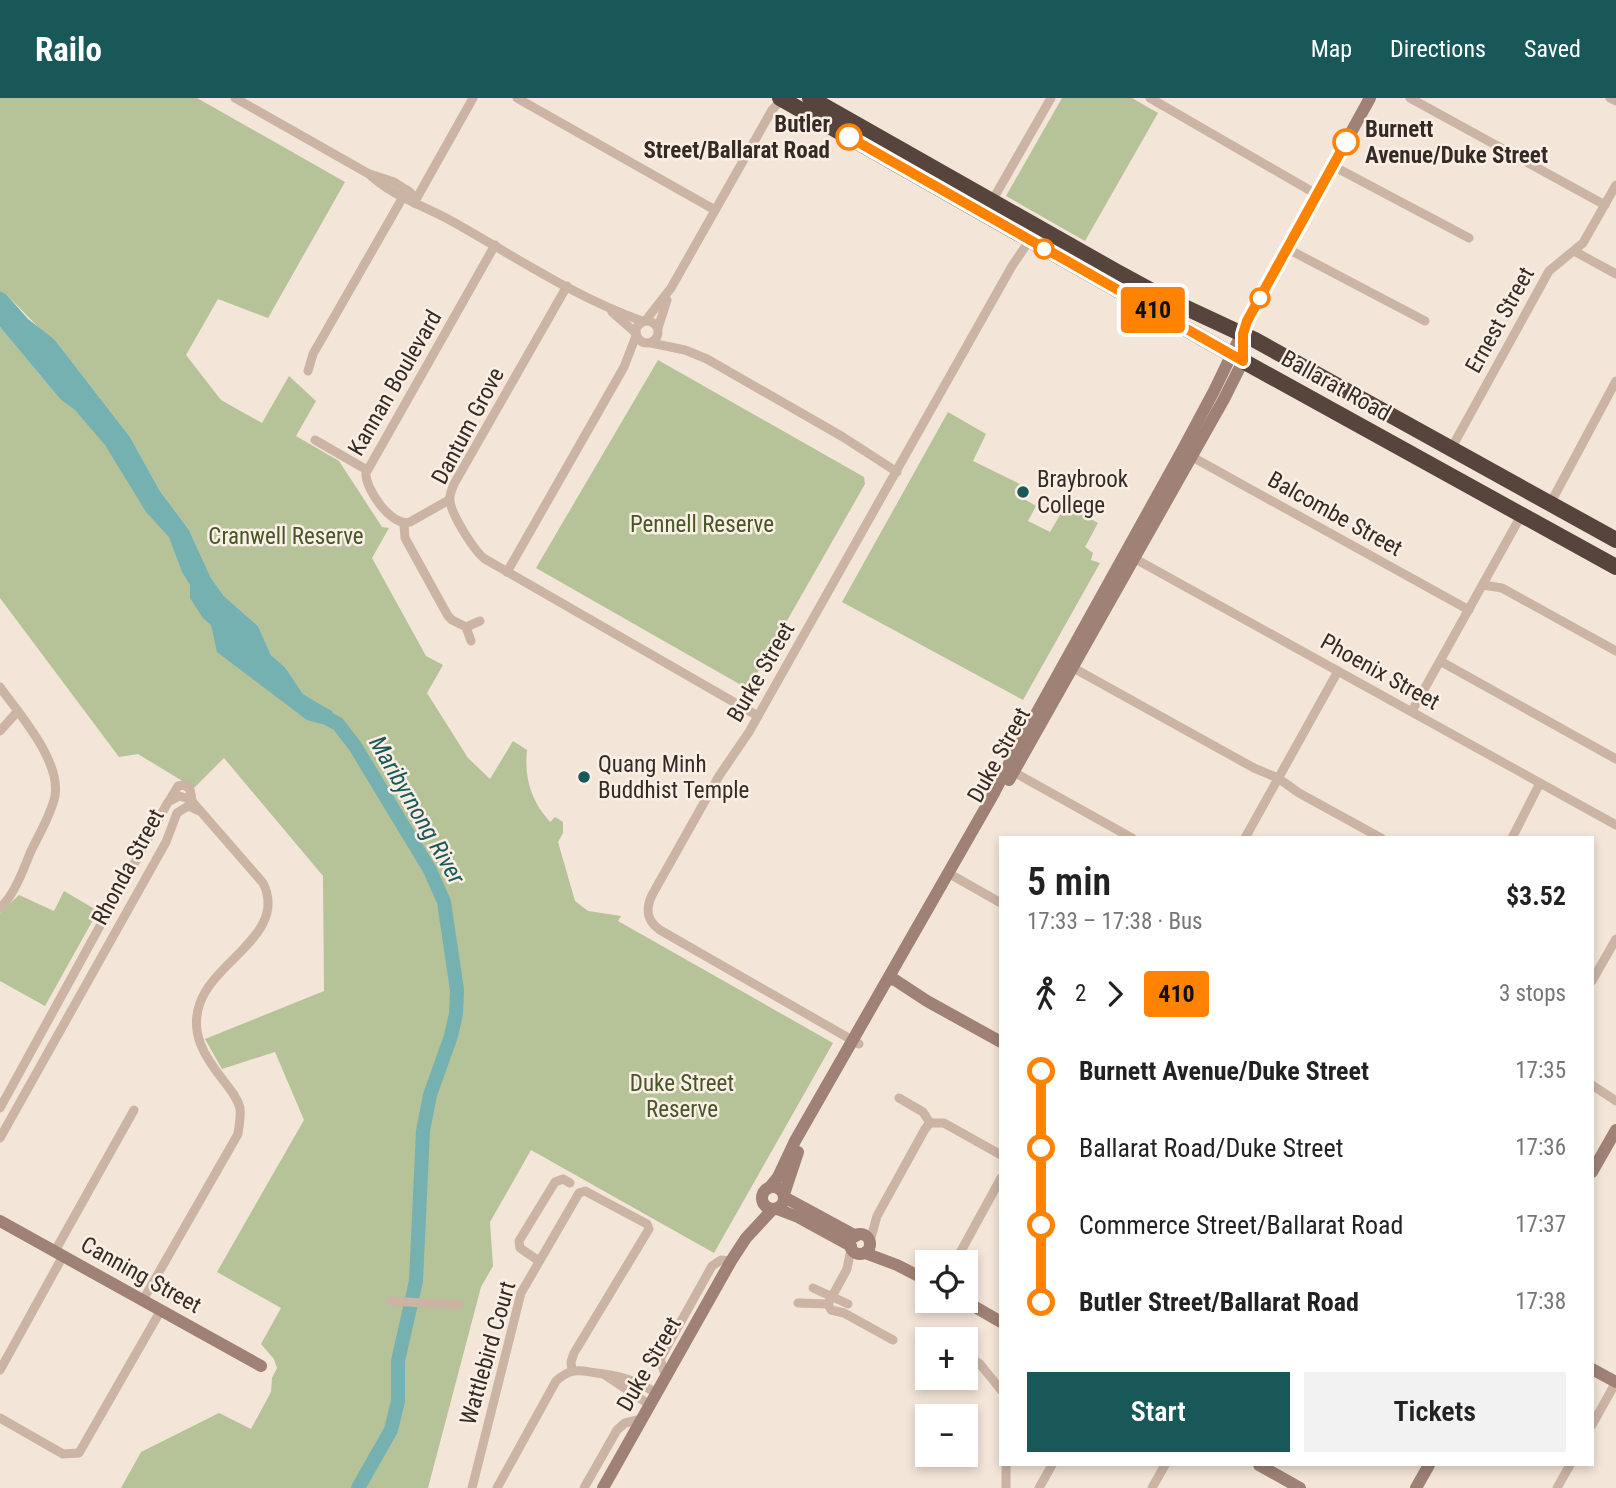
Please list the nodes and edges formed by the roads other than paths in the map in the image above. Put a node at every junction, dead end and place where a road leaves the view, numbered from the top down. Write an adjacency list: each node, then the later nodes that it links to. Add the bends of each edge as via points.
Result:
1 (235, 98): 14 (street, via 369,174 388,190)
2 (473, 98): 16 (street)
3 (517, 98): 19 (street)
4 (782, 98): 19 (street); 20 (highway, Ballarat Road)
5 (810, 98): 17 (highway, Ballarat Road)
6 (1051, 98): 17 (street)
7 (1150, 98): 15 (street)
8 (1370, 98): 12 (street, Duke Street)
9 (1410, 98): 18 (street)
10 (1611, 98): 11 (street)
11 (1616, 101)
12 (1334, 166): 15 (street, Duke Street); 21 (street)
13 (1616, 185): 18 (street, Ernest Street)
14 (404, 194): 16 (street); 39 (street, via 313,354)
15 (1318, 195): 23 (street, Duke Street)
16 (416, 200): 22 (street)
17 (992, 201): 20 (highway, Ballarat Road)
18 (1605, 205): 24 (street, Ernest Street)
19 (715, 210): 28 (street)
20 (1027, 234): 25 (street, Burke Street); 25 (street, Burke Street); 33 (highway, Ballarat Road); 37 (highway, Ballarat Road)
21 (1469, 238)
22 (495, 245): 27 (street); 44 (street, Kannan Boulevard)
23 (1288, 249): 31 (street); 33 (street, Duke Street)
24 (1574, 251): 26 (street); 42 (street, Ernest Street, via 1549,271)
25 (1012, 267): 45 (street, Burke Street)
26 (1616, 274)
27 (568, 286): 29 (street); 46 (street, Dantum Grove)
28 (671, 288): 30 (street); 32 (street)
29 (608, 309): 30 (street); 34 (street)
30 (644, 321): 32 (street, via 653,322); 34 (street, via 637,326)
31 (1425, 321)
32 (658, 330): 35 (street); 36 (street)
33 (1243, 334): 37 (street, Duke Street); 42 (highway, Ballarat Road)
34 (636, 335): 35 (street); 38 (street)
35 (649, 343): 36 (street); 38 (street)
36 (685, 350): 45 (street, via 720,366)
37 (1237, 357): 43 (street, Duke Street); 48 (highway, Ballarat Road)
38 (624, 367): 53 (street)
39 (308, 372)
40 (1616, 382): 47 (street)
41 (315, 440): 44 (street)
42 (1451, 449): 47 (highway, Ballarat Road)
43 (1187, 454): 51 (street, Duke Street); 55 (street, Balcombe Street)
44 (367, 470): 49 (street, Kannan Boulevard, via 366,481 389,516)
45 (897, 472): 66 (street, Burke Street)
46 (449, 500): 49 (street); 53 (street, Dantum Grove, via 475,549)
47 (1550, 504): 50 (highway, Ballarat Road)
48 (1522, 514): 52 (highway, Ballarat Road); 54 (street)
49 (404, 524): 57 (street, via 405,538 448,616)
50 (1616, 540)
51 (1130, 556): 61 (street, Duke Street); 62 (street, Phoenix Street)
52 (1616, 567)
53 (507, 572): 66 (street, Dantum Grove)
54 (1483, 585): 55 (street); 59 (street, via 1502,588)
55 (1469, 610): 60 (street)
56 (480, 621): 57 (street)
57 (466, 627): 58 (street)
58 (471, 641)
59 (1616, 651)
60 (1440, 662): 64 (street); 68 (street)
61 (1068, 665): 69 (street, Duke Street); 70 (street)
62 (1338, 671): 64 (street, Phoenix Street); 70 (street)
63 (0, 687): 65 (street)
64 (1412, 711): 71 (street, Phoenix Street)
65 (17, 712): 67 (street); 80 (street, via 52,768 54,798 14,889)
66 (758, 716): 85 (street, Burke Street, via 652,895 648,916 660,930)
67 (0, 732)
68 (1616, 759)
69 (1010, 770): 74 (street); 78 (street, Duke Street)
70 (1277, 781): 75 (street); 76 (street)
71 (1543, 784): 73 (street, Phoenix Street); 77 (street)
72 (208, 819): 89 (street, Rhonda Street, via 192,800 179,796 168,802); 93 (street, Rhonda Street, via 188,806 177,813 166,842); 109 (street, via 263,883 270,911 252,939 208,985 197,1016 200,1046 240,1107 238,1135)
73 (1616, 825)
74 (1128, 836)
75 (1246, 836)
76 (1377, 836)
77 (1514, 836)
78 (951, 875): 79 (street); 83 (street, Duke Street)
79 (999, 902)
80 (1, 905)
81 (1616, 939): 82 (street)
82 (1594, 978)
83 (892, 981): 84 (street); 85 (street, Duke Street)
84 (999, 1041)
85 (856, 1042): 98 (street, Duke Street); 100 (street, Duke Street, via 797,1154)
86 (1594, 1086): 88 (street)
87 (899, 1098): 91 (street, via 923,1112)
88 (1616, 1098)
89 (0, 1108)
90 (134, 1110): 104 (street)
91 (930, 1123): 94 (street, via 944,1123); 102 (street)
92 (1616, 1130): 95 (street)
93 (0, 1138)
94 (999, 1154)
95 (1594, 1168)
96 (999, 1182): 103 (street)
97 (570, 1183): 105 (street, via 563,1179 555,1182 519,1241 520,1248)
98 (770, 1187): 99 (street, via 762,1193); 100 (street, via 779,1188)
99 (762, 1200): 100 (street, via 766,1207); 106 (street, Duke Street)
100 (779, 1202): 102 (street); 106 (street, Duke Street)
101 (0, 1221): 104 (street, Canning Street)
102 (861, 1245): 107 (street); 110 (street)
103 (962, 1250)
104 (59, 1254): 109 (street, Canning Street); 121 (street)
105 (539, 1261): 123 (street, Wattlebird Court, via 579,1192 591,1193 647,1224 648,1233 574,1353); 136 (street, Wattlebird Court, via 519,1300)
106 (731, 1261): 126 (street, Duke Street)
107 (915, 1274)
108 (813, 1288): 110 (street)
109 (143, 1300): 116 (street, Canning Street)
110 (830, 1300): 112 (street); 113 (street); 118 (street, via 831,1310)
111 (391, 1301): 114 (street)
112 (798, 1303)
113 (848, 1304)
114 (459, 1305)
115 (978, 1309): 117 (street)
116 (161, 1310): 120 (street, Canning Street); 127 (street, via 79,1453 63,1454)
117 (999, 1321)
118 (893, 1340)
119 (978, 1363): 125 (street)
120 (261, 1366)
121 (0, 1370)
122 (1594, 1370): 124 (street)
123 (572, 1371): 126 (street, via 603,1374); 137 (street, via 556,1381)
124 (1616, 1382): 129 (street)
125 (999, 1387)
126 (653, 1399): 128 (street, Duke Street)
127 (0, 1418)
128 (642, 1419): 138 (street, via 617,1430); 139 (street, Duke Street)
129 (1594, 1421)
130 (1006, 1466): 140 (street)
131 (1051, 1466): 141 (street)
132 (1164, 1466): 142 (street)
133 (1261, 1466): 143 (street)
134 (1428, 1466): 144 (street)
135 (1569, 1466): 145 (street)
136 (472, 1488)
137 (497, 1488)
138 (584, 1488)
139 (603, 1488)
140 (1006, 1488)
141 (1039, 1488)
142 (1152, 1488)
143 (1300, 1488)
144 (1416, 1488)
145 (1557, 1488)

